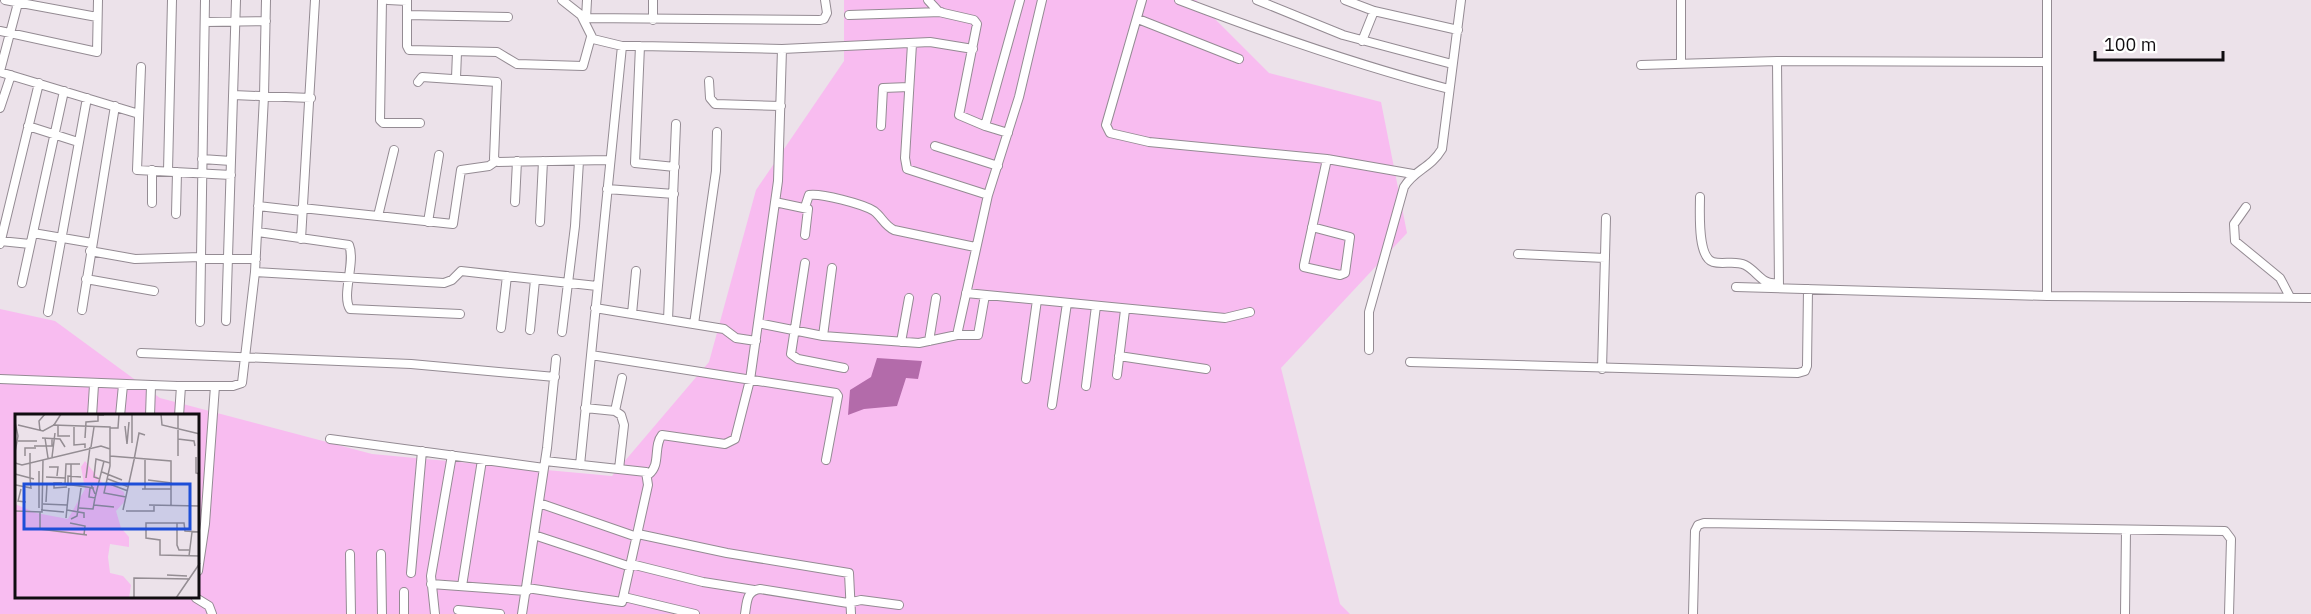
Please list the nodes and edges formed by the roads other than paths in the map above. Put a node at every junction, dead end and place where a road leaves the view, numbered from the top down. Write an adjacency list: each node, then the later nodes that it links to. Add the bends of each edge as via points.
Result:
1 (5, 0): 25 (street)
2 (98, 0): 30 (street)
3 (172, 0): 96 (street)
4 (205, 0): 36 (street)
5 (236, 0): 37 (street)
6 (266, 0): 35 (street)
7 (315, 0): 68 (street)
8 (382, 0): 73 (street, via 380,120)
9 (388, 0): 24 (street)
10 (562, 0): 32 (street)
11 (587, 0): 32 (street)
12 (653, 0): 34 (street)
13 (825, 0): 34 (street, via 827,13 820,20)
14 (928, 0): 27 (street)
15 (1020, 0): 77 (street)
16 (1042, 0): 79 (street)
17 (1142, 0): 33 (street)
18 (1179, 0): 63 (street, via 1371,69)
19 (1257, 0): 42 (street)
20 (1345, 0): 26 (street)
21 (1461, 0): 39 (street)
22 (1681, 0): 51 (street)
23 (2047, 0): 52 (street)
24 (407, 1): 28 (street)
25 (18, 3): 30 (street); 40 (street)
26 (1374, 11): 39 (street); 42 (street)
27 (941, 12): 29 (street); 46 (street, via 976,22)
28 (407, 15): 31 (street); 48 (street, via 407,49)
29 (849, 15)
30 (97, 17): 40 (street, via 99,49 95,52)
31 (507, 17)
32 (585, 19): 34 (street); 41 (street)
33 (1138, 19): 49 (street); 86 (street, via 1106,125 1110,133 1149,141)
34 (653, 20)
35 (266, 21): 37 (street); 66 (street)
36 (204, 22): 37 (street); 85 (street)
37 (236, 22): 65 (street)
38 (0, 30): 40 (street)
39 (1458, 30): 53 (street)
40 (11, 33): 56 (street)
41 (591, 37): 44 (street); 48 (street, via 583,66 514,63 497,52)
42 (1362, 41): 53 (street)
43 (912, 44): 46 (street, via 936,42); 47 (street); 62 (street)
44 (622, 46): 45 (street); 89 (street)
45 (640, 46): 47 (street); 94 (street, via 635,163)
46 (973, 49): 77 (street, via 959,115)
47 (782, 50): 70 (street)
48 (457, 52): 58 (street)
49 (1239, 59)
50 (1777, 61): 51 (street); 52 (street); 141 (street)
51 (1681, 62): 54 (street)
52 (2045, 62): 148 (street)
53 (1452, 64): 63 (street)
54 (1641, 65)
55 (141, 68): 72 (street)
56 (0, 71): 57 (street)
57 (11, 75): 61 (street); 71 (street)
58 (456, 78): 60 (street, via 422,77); 90 (street, via 497,82)
59 (709, 81): 70 (street, via 710,98 715,104)
60 (418, 82)
61 (39, 83): 64 (street); 75 (street)
62 (909, 87): 76 (street, via 883,88); 102 (street, via 907,169)
63 (1449, 89): 98 (street, via 1442,149 1433,162)
64 (64, 91): 67 (street); 80 (street)
65 (233, 96): 66 (street); 87 (street)
66 (264, 96): 68 (street); 107 (street)
67 (87, 98): 69 (street); 81 (street)
68 (311, 98): 110 (street)
69 (115, 106): 72 (street); 124 (street)
70 (781, 106): 105 (street)
71 (0, 108)
72 (139, 114): 95 (street, via 137,170)
73 (420, 123)
74 (676, 124): 94 (street)
75 (28, 126): 80 (street); 122 (street)
76 (881, 126)
77 (985, 126): 79 (street)
78 (717, 132): 167 (street, via 716,171)
79 (1008, 133): 93 (street)
80 (54, 134): 81 (street); 118 (street)
81 (78, 141): 120 (street)
82 (935, 146): 93 (street)
83 (394, 150): 112 (street)
84 (439, 155): 114 (street)
85 (202, 159): 87 (street); 97 (street)
86 (1328, 159): 98 (street); 116 (street)
87 (231, 160): 99 (street)
88 (579, 160): 89 (street); 92 (street); 140 (street)
89 (609, 160): 100 (street)
90 (496, 161): 91 (street); 114 (street, via 489,166 461,170 453,224)
91 (517, 161): 92 (street); 104 (street)
92 (543, 161): 115 (street)
93 (998, 166): 102 (street)
94 (675, 167): 101 (street)
95 (152, 170): 96 (street); 106 (street)
96 (172, 171): 97 (street); 111 (street)
97 (202, 173): 99 (street); 127 (street)
98 (1413, 174): 177 (street, via 1398,205 1369,312)
99 (231, 175): 129 (street)
100 (607, 189): 101 (street); 142 (street)
101 (674, 194): 163 (street)
102 (988, 195): 125 (street)
103 (1700, 197): 141 (street, via 1702,248 1707,259 1743,264 1767,283)
104 (515, 202)
105 (775, 202): 108 (street); 166 (street)
106 (152, 203)
107 (258, 206): 110 (street); 117 (street)
108 (805, 207): 119 (street, via 809,211); 125 (street, via 809,195 822,195 875,212 894,230)
109 (2246, 207): 149 (street, via 2234,224 2235,241 2280,278)
110 (302, 209): 112 (street); 121 (street)
111 (176, 214)
112 (378, 216): 114 (street)
113 (1606, 218): 128 (street)
114 (428, 222)
115 (540, 222)
116 (1312, 228): 116 (street, via 1350,237 1345,273 1304,267)
117 (258, 232): 121 (street); 130 (street)
118 (33, 233): 120 (street); 123 (street)
119 (805, 235)
120 (60, 237): 124 (street); 159 (street)
121 (301, 239): 136 (street, via 349,245)
122 (0, 242): 123 (street)
123 (30, 244): 139 (street)
124 (91, 247): 127 (street, via 135,259); 137 (street)
125 (975, 247): 146 (street)
126 (1518, 255): 128 (street)
127 (201, 258): 129 (street); 165 (street)
128 (1605, 258): 186 (street)
129 (228, 259): 130 (street); 164 (street)
130 (256, 259): 134 (street)
131 (805, 263): 170 (street)
132 (832, 268): 173 (street)
133 (636, 271): 162 (street)
134 (255, 272): 136 (street); 180 (street)
135 (507, 276): 136 (street, via 461,271 444,283); 138 (street); 168 (street)
136 (350, 277): 161 (street, via 350,309)
137 (86, 279): 145 (street); 157 (street)
138 (535, 280): 140 (street); 169 (street)
139 (22, 283)
140 (567, 284): 142 (street); 171 (street)
141 (1778, 285): 143 (street); 144 (street)
142 (597, 286): 156 (street)
143 (1736, 287)
144 (1808, 289): 148 (street); 186 (street, via 1804,372)
145 (154, 291)
146 (966, 293): 147 (street); 172 (street)
147 (985, 295): 153 (street); 172 (street, via 978,335)
148 (2047, 296): 149 (street)
149 (2290, 297): 152 (street)
150 (909, 298): 176 (street)
151 (936, 298): 175 (street)
152 (2311, 298)
153 (1036, 300): 154 (street); 191 (street)
154 (1066, 303): 155 (street); 199 (street)
155 (1096, 306): 158 (street); 198 (street)
156 (595, 308): 162 (street); 179 (street)
157 (82, 310)
158 (1125, 310): 160 (street, via 1225,318); 181 (street)
159 (48, 312)
160 (1250, 312)
161 (460, 314)
162 (632, 314): 163 (street)
163 (668, 320): 167 (street)
164 (226, 321)
165 (200, 322)
166 (758, 322): 170 (street); 174 (street)
167 (694, 324): 174 (street, via 724,329 736,338)
168 (501, 328)
169 (531, 330)
170 (793, 330): 173 (street); 184 (street, via 793,357)
171 (562, 332)
172 (957, 335): 175 (street)
173 (823, 336): 176 (street)
174 (756, 341): 192 (street)
175 (929, 341): 176 (street)
176 (901, 342)
177 (1369, 350)
178 (141, 353): 180 (street)
179 (591, 355): 192 (street); 200 (street)
180 (246, 356): 188 (street); 197 (street, via 242,383)
181 (1119, 356): 185 (street); 187 (street)
182 (556, 360): 188 (street)
183 (1410, 363): 186 (street)
184 (844, 368)
185 (1206, 369)
186 (1602, 369)
187 (1117, 375)
188 (555, 376): 211 (street)
189 (622, 378): 201 (street)
190 (0, 379): 193 (street)
191 (1026, 379)
192 (750, 380): 210 (street, via 838,394); 214 (street, via 734,442 662,435 654,469)
193 (94, 384): 194 (street); 202 (street)
194 (123, 385): 195 (street); 203 (street)
195 (151, 386): 196 (street); 204 (street)
196 (181, 386): 197 (street); 205 (street)
197 (215, 386): 221 (street)
198 (1086, 386)
199 (1052, 405)
200 (585, 408): 201 (street); 212 (street)
201 (615, 411): 213 (street, via 624,425)
202 (92, 414)
203 (120, 414)
204 (150, 414)
205 (179, 414)
206 (330, 439): 207 (street)
207 (422, 452): 208 (street); 223 (street)
208 (452, 455): 209 (street); 224 (street)
209 (482, 460): 211 (street); 225 (street)
210 (826, 460)
211 (544, 464): 212 (street); 215 (street)
212 (580, 465): 213 (street)
213 (619, 469): 214 (street)
214 (648, 474): 218 (street)
215 (539, 503): 217 (street); 218 (street)
216 (2126, 530): 244 (street, via 1701,524 1695,531); 245 (street); 246 (street, via 2229,533)
217 (534, 535): 222 (street); 226 (street)
218 (638, 535): 222 (street); 231 (street, via 849,573)
219 (350, 554): 235 (street)
220 (381, 554): 236 (street)
221 (200, 557)
222 (631, 565): 227 (street); 229 (street)
223 (411, 573)
224 (431, 584): 225 (street); 238 (street)
225 (462, 586): 226 (street)
226 (527, 590): 229 (street, via 620,602); 240 (street)
227 (754, 590): 231 (street); 242 (street)
228 (404, 592): 237 (street)
229 (624, 597): 241 (street)
230 (196, 599): 234 (street, via 209,606)
231 (852, 603): 232 (street, via 861,600); 243 (street)
232 (899, 605)
233 (458, 610): 239 (street)
234 (212, 614)
235 (351, 614)
236 (382, 614)
237 (405, 614)
238 (435, 614)
239 (500, 614)
240 (522, 614)
241 (695, 614)
242 (745, 614)
243 (851, 614)
244 (1693, 614)
245 (2125, 614)
246 (2229, 614)

